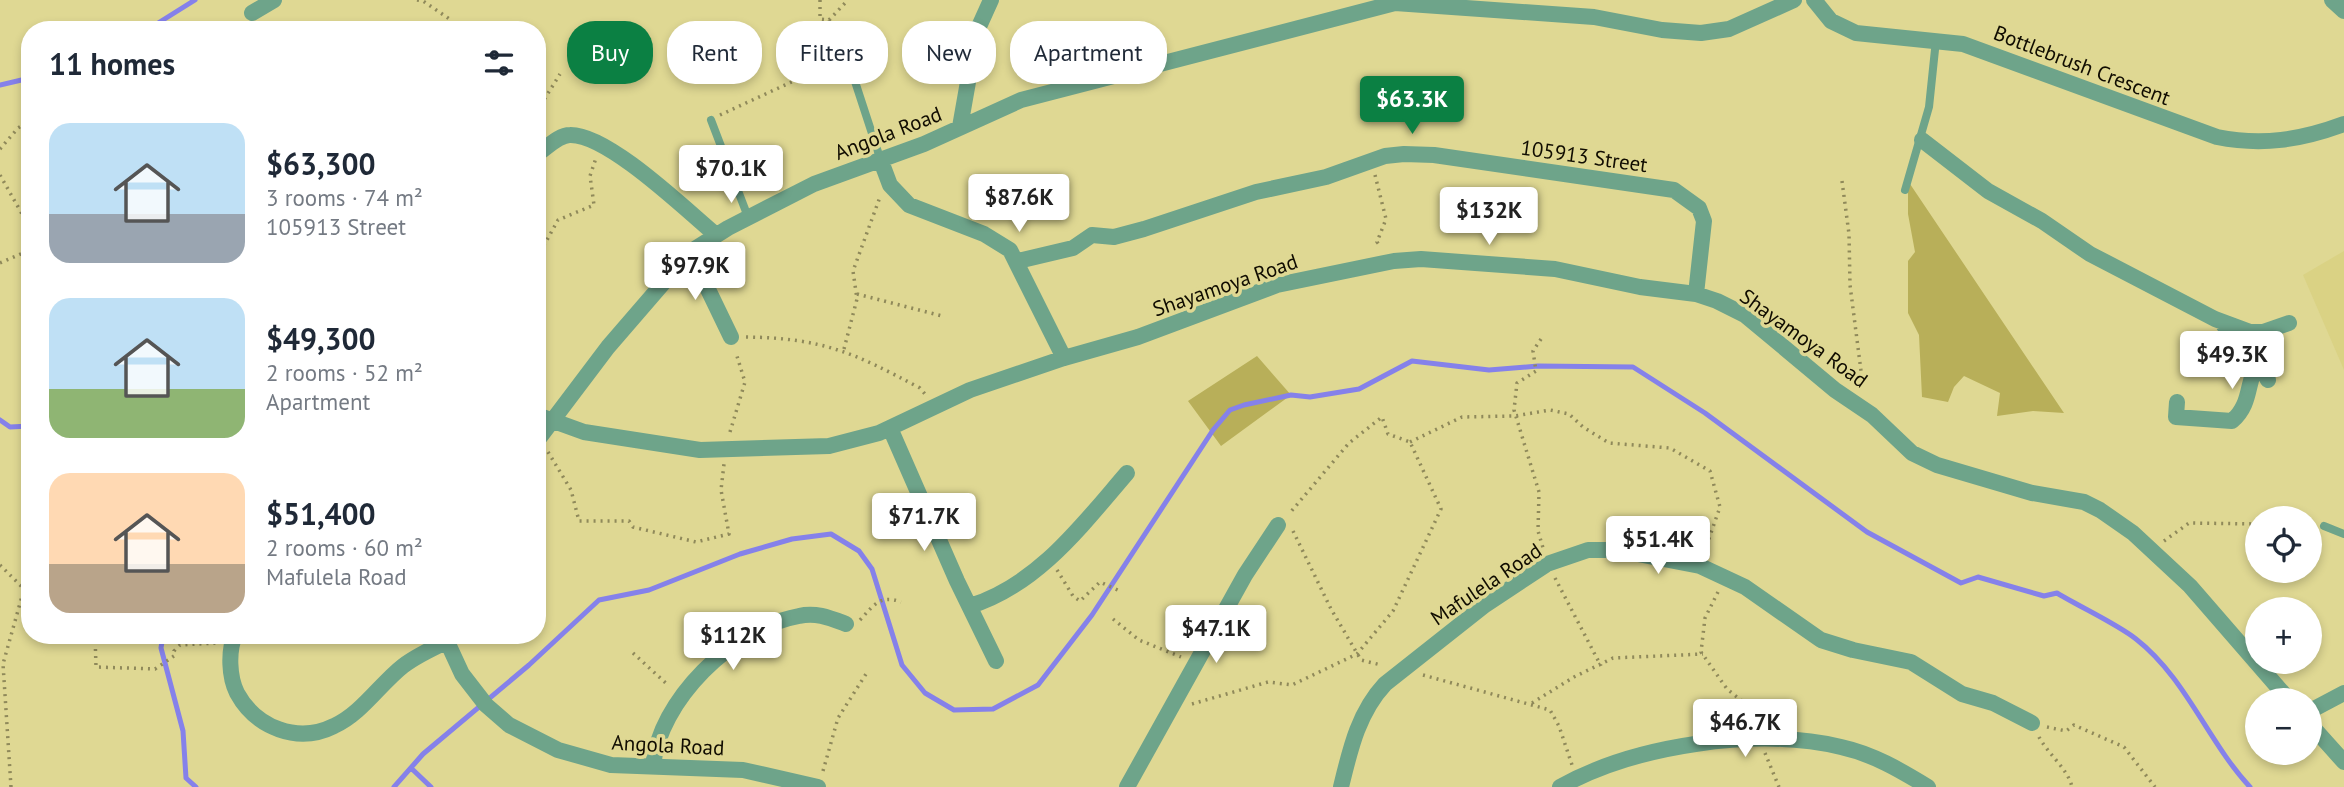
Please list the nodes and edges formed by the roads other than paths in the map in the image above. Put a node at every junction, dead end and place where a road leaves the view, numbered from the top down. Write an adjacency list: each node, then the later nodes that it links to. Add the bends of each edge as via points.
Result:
1 (274, 0): 8 (street)
2 (991, 0): 13 (street, via 977,31)
3 (1794, 0): 6 (street, Angola Road, via 1729,29 1702,33 1594,17)
4 (1814, 0): 9 (street, Bottlebrush Crescent, via 1831,21 1856,33)
5 (2332, 0): 7 (street)
6 (1394, 2): 13 (street, Angola Road, via 1021,100)
7 (2344, 11)
8 (252, 13)
9 (1936, 40): 12 (street, Bottlebrush Crescent, via 2004,57 2217,137 2246,143 2313,136); 14 (lane)
10 (856, 84): 16 (lane)
11 (711, 120): 18 (lane)
12 (2344, 124)
13 (960, 127): 16 (street, Angola Road)
14 (1922, 140): 17 (lane); 23 (street, via 1988,191 2090,254)
15 (546, 148): 19 (street, via 569,135 600,146 635,166)
16 (881, 161): 18 (street, Angola Road, via 814,184); 21 (street, via 890,185 909,205 997,240)
17 (1905, 190)
18 (748, 217): 19 (street, Angola Road)
19 (716, 235): 20 (street, Angola Road)
20 (690, 252): 25 (street); 31 (street, Angola Road, via 608,347)
21 (1018, 261): 22 (street, 105913 Street, via 1073,248 1092,234 1114,237 1371,161 1404,154 1434,155 1674,190 1699,208 1704,221); 26 (street)
22 (1696, 294): 26 (street, Shayamoya Road, via 1555,269 1394,261 1276,285 1138,337); 44 (street, Shayamoya Road, via 1745,315 1872,415 1912,453 2032,493 2084,502 2115,519 2190,586)
23 (2216, 320): 24 (street, via 2263,332); 27 (street, via 2253,352)
24 (2289, 323)
25 (731, 337)
26 (1064, 358): 32 (street, Shayamoya Road, via 970,390)
27 (2258, 363): 28 (street); 29 (street, via 2250,394 2232,421 2176,417)
28 (2268, 380)
29 (2182, 406)
30 (546, 419): 31 (street, Shayamoya Road)
31 (553, 422): 32 (street, Shayamoya Road, via 584,432 700,450 829,446); 33 (street, Angola Road)
32 (890, 428): 38 (street)
33 (546, 430)
34 (1127, 472): 38 (street, via 1049,558 995,597)
35 (1278, 525): 52 (street, via 1245,575)
36 (2324, 526): 37 (lane)
37 (2344, 534)
38 (970, 606): 43 (street)
39 (846, 624): 50 (street, via 819,615 800,615 769,626 730,650 680,698 655,744)
40 (234, 644): 41 (street, via 233,682 238,694 270,726 305,734 335,726 407,663)
41 (437, 644)
42 (447, 644): 50 (street, Angola Road, via 462,674 486,705 509,724 558,750 611,765)
43 (996, 661)
44 (2279, 688)
45 (2344, 693): 46 (street)
46 (2322, 705)
47 (2032, 723): 53 (street, Mafulela Road, via 1993,703 1962,694 1912,662 1821,640 1763,598 1700,566 1617,550 1588,550 1547,564 1485,605 1373,696 1353,737)
48 (2322, 737): 49 (street)
49 (2344, 762)
50 (653, 767): 51 (street, Angola Road, via 743,770)
51 (820, 781)
52 (1127, 787)
53 (1341, 787)
54 (1560, 787): 55 (street, via 1611,765 1673,748 1759,740 1841,747 1885,761)
55 (1928, 787)

